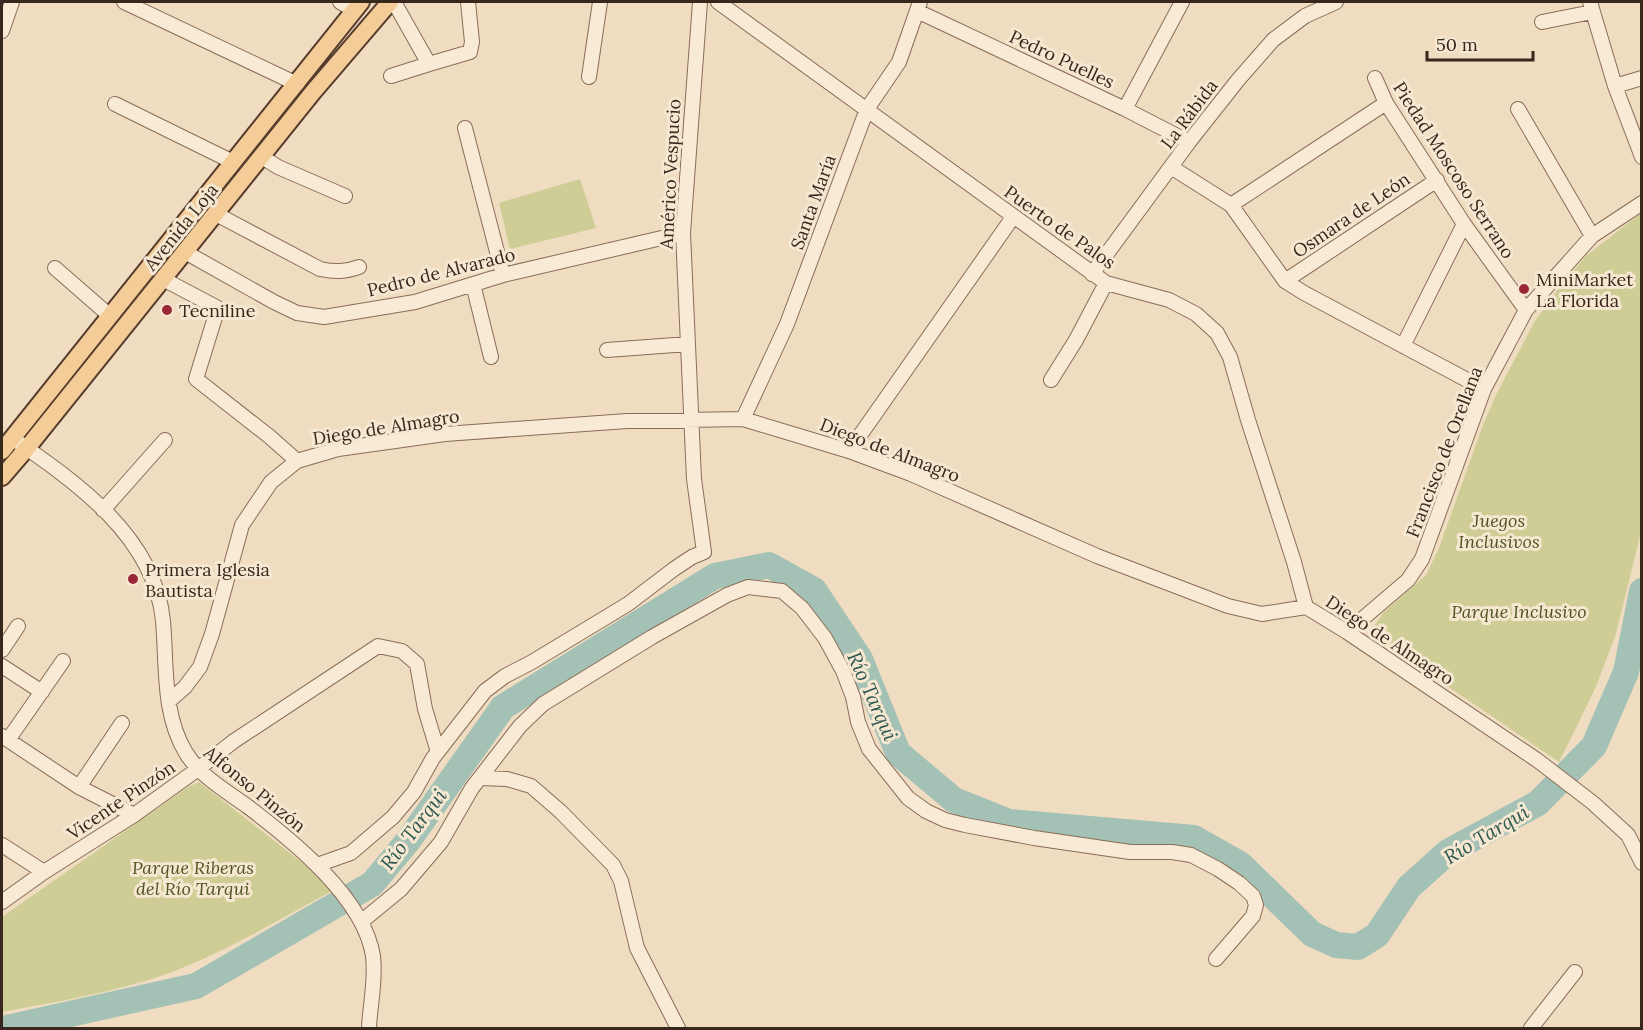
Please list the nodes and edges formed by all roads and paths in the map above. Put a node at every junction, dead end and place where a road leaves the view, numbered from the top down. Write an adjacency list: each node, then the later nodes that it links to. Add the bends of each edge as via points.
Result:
1 (12, 2): 15 (street)
2 (124, 2): 21 (street)
3 (392, 2): 16 (street); 30 (main road, Avenida Loja)
4 (468, 2): 16 (street, via 470,52)
5 (600, 2): 18 (street)
6 (700, 2): 41 (street, Américo Vespucio)
7 (718, 2): 25 (street, Puerto de Palos)
8 (1182, 2): 26 (street)
9 (1336, 2): 29 (street, La Rábida, via 1305,16 1273,40)
10 (1605, 2): 12 (street)
11 (352, 4): 21 (main road, Avenida Loja)
12 (1591, 5): 14 (street); 22 (street)
13 (919, 7): 25 (street, Santa María, via 898,62); 26 (street, Pedro Puelles)
14 (1542, 22)
15 (2, 31)
16 (429, 64): 17 (street)
17 (391, 76)
18 (590, 77)
19 (1375, 78): 23 (street, Piedad Moscoso Serrano)
20 (1641, 78): 22 (street)
21 (297, 84): 32 (main road, Avenida Loja)
22 (1615, 86): 31 (street)
23 (1386, 103): 34 (street, Piedad Moscoso Serrano); 37 (street)
24 (115, 104): 32 (street)
25 (867, 109): 39 (street, Puerto de Palos); 60 (street, Santa María, via 787,324)
26 (1125, 109): 29 (street, Pedro Puelles)
27 (1518, 109): 42 (street)
28 (465, 128): 47 (street)
29 (1189, 142): 33 (street, La Rábida)
30 (262, 157): 35 (street); 38 (main road, Avenida Loja)
31 (1641, 157)
32 (233, 162): 53 (main road, Avenida Loja)
33 (1171, 167): 37 (street); 46 (street, La Rábida)
34 (1437, 180): 40 (street, Piedad Moscoso Serrano); 49 (street, Osmara de León)
35 (345, 196)
36 (1641, 203): 42 (street, Francisco de Orellana)
37 (1231, 205): 49 (street)
38 (216, 214): 43 (main road, Avenida Loja); 44 (street, via 320,269 347,272)
39 (1013, 217): 46 (street, Puerto de Palos); 65 (street)
40 (1464, 224): 52 (street, Piedad Moscoso Serrano); 55 (street)
41 (683, 233): 47 (street, Pedro de Alvarado); 54 (street, Américo Vespucio)
42 (1592, 236): 52 (street, Francisco de Orellana)
43 (185, 252): 48 (main road, Avenida Loja); 51 (street, Pedro de Alvarado, via 297,313 324,317 415,302)
44 (359, 267)
45 (56, 268): 53 (street)
46 (1092, 274): 50 (street, Puerto de Palos)
47 (503, 275): 51 (street, Pedro de Alvarado)
48 (164, 279): 64 (main road, Avenida Loja); 66 (street, via 216,308 196,379)
49 (1285, 281): 55 (street)
50 (1106, 283): 58 (street); 69 (street, Puerto de Palos, via 1169,300 1196,314 1216,333 1230,357)
51 (472, 284): 57 (street)
52 (1526, 310): 59 (street, Francisco de Orellana)
53 (110, 316): 63 (main road, Avenida Loja)
54 (688, 344): 56 (street); 61 (street, Américo Vespucio)
55 (1403, 346): 59 (street)
56 (607, 350)
57 (491, 357)
58 (1051, 380)
59 (1484, 389): 71 (street, Francisco de Orellana, via 1422,560 1408,580)
60 (743, 419): 61 (street, Diego de Almagro); 65 (street, Diego de Almagro)
61 (693, 420): 66 (street, Diego de Almagro, via 445,434 338,449); 79 (street, Américo Vespucio, via 694,479 704,552 674,568 628,604 485,691)
62 (165, 440): 68 (street)
63 (7, 444): 64 (street, Alfonso Pinzón)
64 (27, 448): 67 (main road, Avenida Loja); 68 (street, Alfonso Pinzón)
65 (849, 451): 69 (street, Diego de Almagro, via 1097,556 1228,606 1262,614)
66 (297, 461): 76 (street, Diego de Almagro, via 271,482 242,525 205,654 194,677)
67 (2, 477)
68 (103, 510): 76 (street, Alfonso Pinzón, via 129,538 153,579 161,609)
69 (1306, 607): 71 (street, Diego de Almagro)
70 (18, 626): 72 (street)
71 (1347, 632): 85 (street, Diego de Almagro, via 1593,802 1628,835)
72 (2, 650)
73 (63, 661): 75 (street)
74 (2, 666): 75 (street)
75 (42, 692): 78 (street)
76 (169, 701): 80 (street, Alfonso Pinzón, via 180,742)
77 (122, 723): 82 (street)
78 (5, 738): 82 (street)
79 (438, 752): 80 (street, Vicente Pinzón, via 424,709 417,664 402,651 378,646); 86 (street, via 414,792 393,817 351,853)
80 (198, 769): 83 (street, Vicente Pinzón); 86 (street, Alfonso Pinzón)
81 (480, 778): 89 (street, via 441,842 400,889); 90 (street, via 520,726 543,704 727,595 748,587 782,591 802,608 825,638 843,671 869,749 908,798 926,811 965,825 1130,852 1191,855 1218,869 1253,896 1256,905 1252,916); 93 (street, via 507,779 531,786 613,865 621,881 637,948)
82 (79, 787): 83 (street)
83 (134, 815): 87 (street, Vicente Pinzón)
84 (2, 845): 87 (street)
85 (1641, 863)
86 (317, 865): 89 (street, Alfonso Pinzón)
87 (44, 872): 88 (street, Vicente Pinzón)
88 (2, 902)
89 (361, 922): 92 (street, Alfonso Pinzón, via 373,958)
90 (1216, 959)
91 (1575, 972): 94 (street)
92 (369, 1029)
93 (678, 1029)
94 (1531, 1029)

